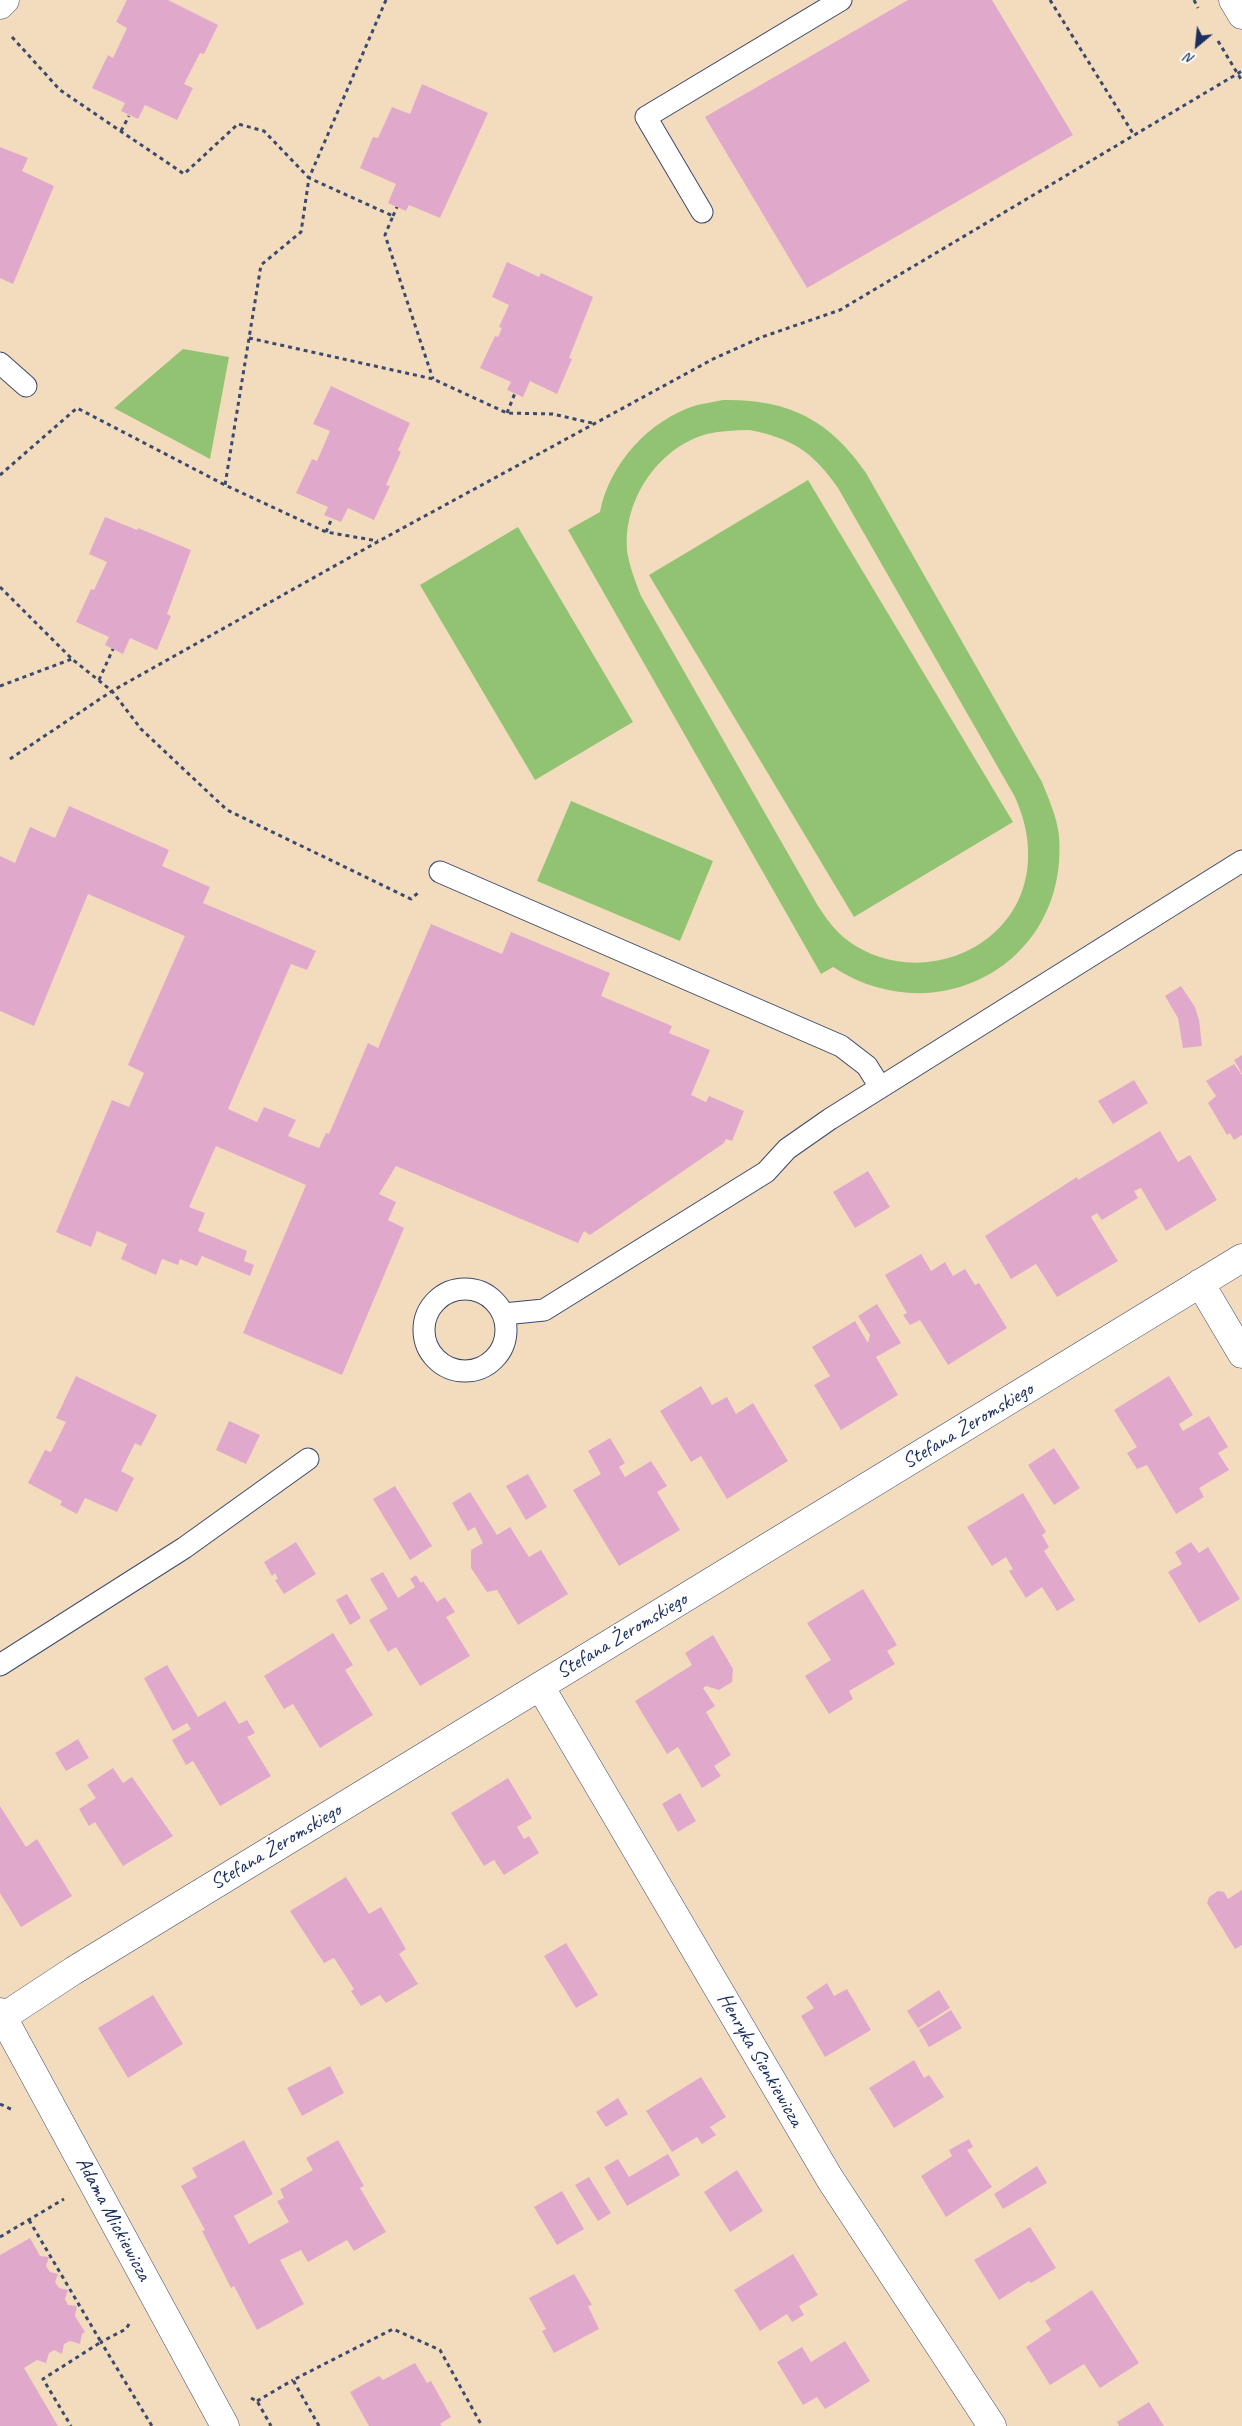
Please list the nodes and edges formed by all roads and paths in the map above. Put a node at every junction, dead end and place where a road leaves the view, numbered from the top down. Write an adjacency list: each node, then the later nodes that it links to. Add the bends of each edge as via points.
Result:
1 (5, 0): 7 (street)
2 (386, 0): 12 (path)
3 (841, 0): 14 (lane, via 646,117)
4 (1050, 0): 11 (path)
5 (1233, 0): 6 (street)
6 (1242, 15)
7 (3, 18): 10 (path, via 60,90)
8 (1242, 71): 11 (path)
9 (130, 116): 10 (path)
10 (121, 131): 12 (path, via 184,174 238,124 264,131)
11 (1134, 135): 22 (path, via 840,310 762,337 712,359)
12 (309, 178): 15 (path); 16 (path, via 301,232 261,265)
13 (397, 206): 15 (path)
14 (702, 212)
15 (393, 216): 18 (path, via 385,235)
16 (249, 338): 18 (path); 24 (path)
17 (0, 363): 19 (lane)
18 (433, 379): 21 (path)
19 (26, 386)
20 (515, 393): 21 (path)
21 (506, 413): 22 (path, via 553,414)
22 (596, 424): 27 (path)
23 (0, 475): 24 (path, via 77,408)
24 (225, 485): 26 (path)
25 (332, 518): 26 (path)
26 (326, 532): 27 (path)
27 (379, 542): 33 (path)
28 (0, 587): 30 (path)
29 (113, 649): 31 (path)
30 (72, 659): 31 (path); 32 (path)
31 (99, 680): 33 (path)
32 (0, 686)
33 (112, 691): 34 (path); 36 (path, via 141,729 227,810 411,900)
34 (10, 759)
35 (1242, 861): 37 (lane)
36 (440, 872): 37 (lane, via 841,1046 867,1066)
37 (880, 1087): 40 (lane, via 786,1149 760,1176 544,1310)
38 (1242, 1258): 39 (street, Stefana Żeromskiego)
39 (1200, 1283): 41 (street); 44 (street, Stefana Żeromskiego)
40 (504, 1314)
41 (1242, 1354)
42 (308, 1459): 43 (lane, via 184,1548)
43 (0, 1664)
44 (540, 1686): 45 (street, Stefana Żeromskiego); 58 (street, Henryka Sienkiewicza, via 830,2179)
45 (1, 2016): 55 (street, Adama Mickiewicza)
46 (62, 2190): 47 (path, via 67,2198)
47 (29, 2220): 48 (path); 50 (path)
48 (0, 2237)
49 (131, 2322): 50 (path, via 126,2329)
50 (101, 2342): 53 (path, via 43,2379); 54 (path)
51 (293, 2380): 52 (path); 56 (path); 57 (path, via 393,2329 440,2350)
52 (257, 2401)
53 (72, 2426)
54 (152, 2426)
55 (225, 2426)
56 (319, 2426)
57 (482, 2426)
58 (992, 2426)

